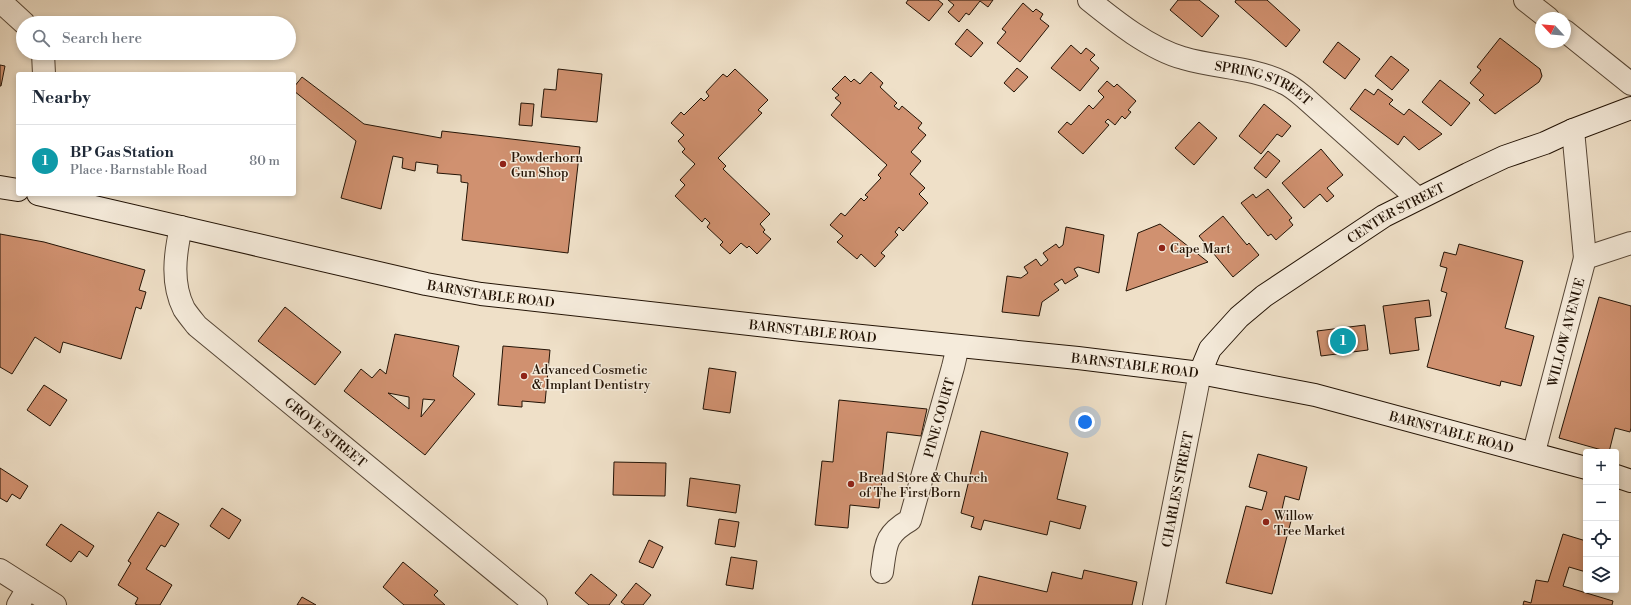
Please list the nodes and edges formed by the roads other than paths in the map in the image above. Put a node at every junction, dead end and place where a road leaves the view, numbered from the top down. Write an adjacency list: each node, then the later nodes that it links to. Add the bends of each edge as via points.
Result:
1 (1089, 0): 15 (main road, SPRING STREET, via 1132,32 1182,58 1265,75 1284,83 1304,97)
2 (1525, 0): 4 (main road)
3 (0, 1): 5 (main road)
4 (1540, 12)
5 (16, 16)
6 (1571, 36): 9 (main road)
7 (43, 60): 8 (main road)
8 (44, 72)
9 (1631, 84)
10 (1631, 108): 11 (main road, CENTER STREET)
11 (1573, 130): 15 (main road, CENTER STREET, via 1504,157); 18 (main road)
12 (0, 187): 13 (main road)
13 (16, 190)
14 (47, 196): 16 (main road, BARNSTABLE ROAD)
15 (1417, 198): 20 (main road, CENTER STREET, via 1384,216 1264,296 1239,317 1210,349)
16 (181, 227): 19 (main road, BARNSTABLE ROAD, via 426,284 481,294); 29 (main road, GROVE STREET, via 177,246 176,284 185,310 197,326)
17 (1631, 243): 18 (main road)
18 (1585, 258): 21 (main road, WILLOW AVENUE)
19 (958, 346): 20 (main road, BARNSTABLE ROAD); 26 (main road, PINE COURT, via 910,520 901,525 888,539)
20 (1200, 373): 21 (main road, BARNSTABLE ROAD, via 1315,394); 30 (main road, CHARLES STREET)
21 (1534, 452): 22 (main road, BARNSTABLE ROAD)
22 (1583, 467)
23 (1619, 477): 24 (main road)
24 (1631, 481)
25 (0, 570): 27 (main road)
26 (882, 572)
27 (23, 596): 28 (main road)
28 (55, 605)
29 (536, 605)
30 (1154, 605)

